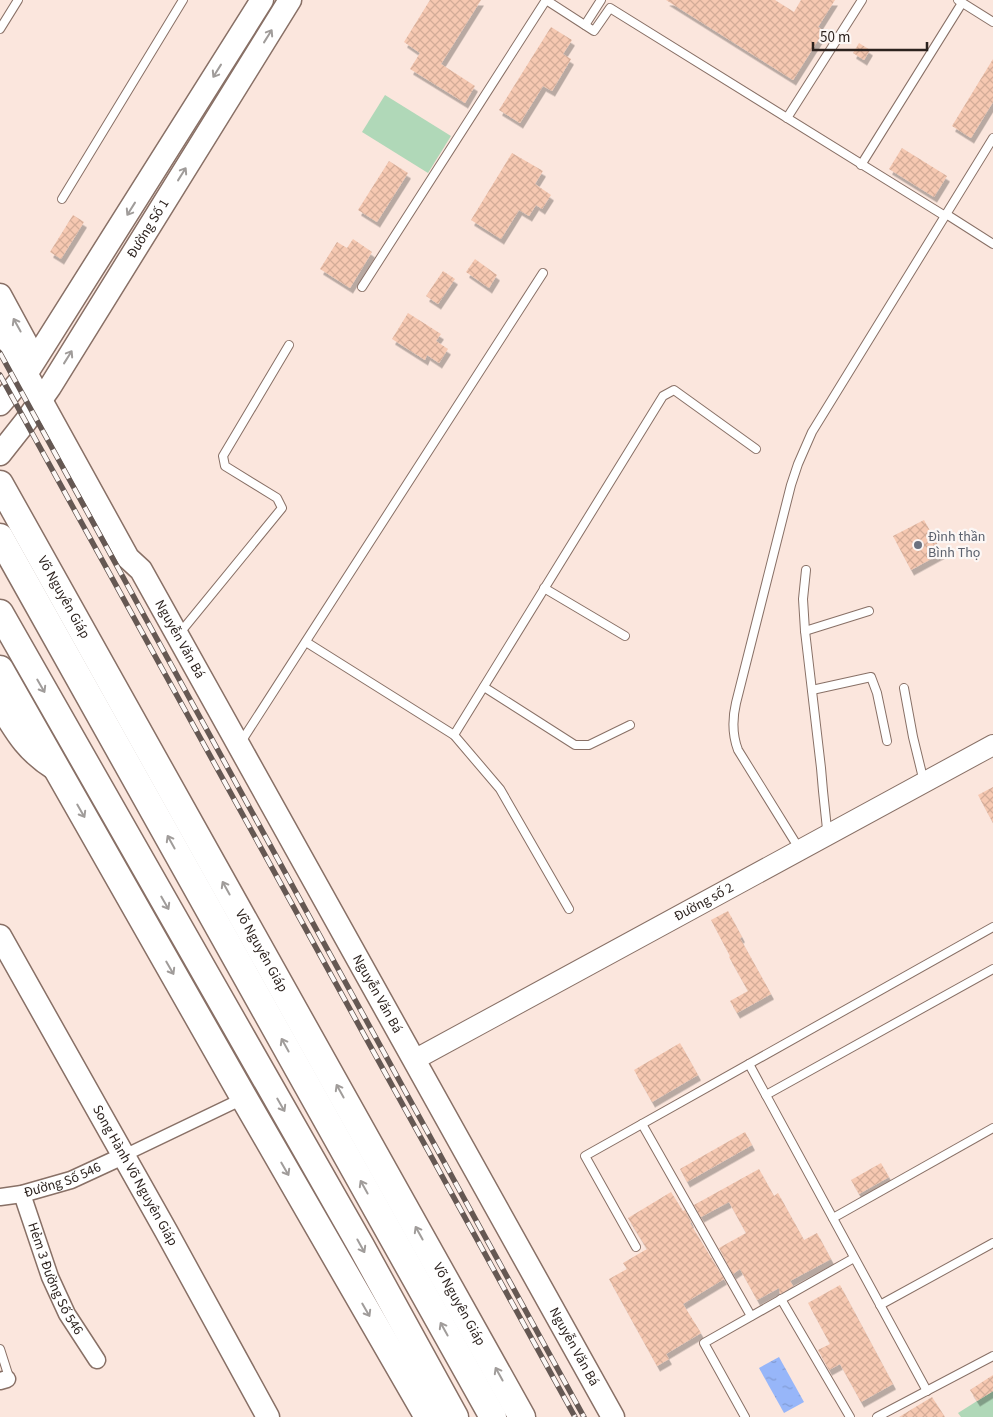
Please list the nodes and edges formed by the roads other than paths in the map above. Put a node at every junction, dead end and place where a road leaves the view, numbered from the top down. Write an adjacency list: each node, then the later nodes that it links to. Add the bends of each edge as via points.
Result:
1 (18, 0): 11 (lane)
2 (183, 0): 15 (lane)
3 (262, 0): 23 (main road, Đường Số 1, one-way to 23)
4 (290, 0): 24 (main road, Đường Số 1, one-way to 4)
5 (546, 0): 10 (lane); 19 (lane)
6 (601, 0): 10 (lane)
7 (862, 0): 12 (lane)
8 (960, 2): 9 (lane); 14 (lane)
9 (993, 22)
10 (585, 25): 12 (lane, via 594,31 610,8)
11 (0, 29)
12 (786, 118): 14 (lane)
13 (993, 138): 16 (lane)
14 (862, 164): 16 (lane)
15 (62, 199)
16 (945, 215): 17 (lane); 51 (lane, via 812,432 798,464 733,716 732,728 738,750)
17 (993, 244)
18 (543, 272): 37 (lane)
19 (362, 287)
20 (0, 295): 23 (main road, Nguyễn Văn Bá, one-way to 20)
21 (0, 326): 23 (main road, Nguyễn Văn Bá)
22 (289, 346): 35 (lane, via 223,456 225,466 277,498 282,508)
23 (31, 367): 24 (main road, Nguyễn Văn Bá); 25 (main road, Đường Số 1)
24 (46, 394): 27 (main road, Đường Số 1); 35 (main road, Nguyễn Văn Bá, via 128,558 141,570)
25 (0, 404)
26 (756, 449): 31 (lane, via 674,390 663,396)
27 (0, 454)
28 (0, 484): 81 (highway, Võ Nguyên Giáp, one-way to 28)
29 (0, 537): 80 (highway, Võ Nguyên Giáp, one-way to 29)
30 (806, 570): 34 (lane, via 802,599)
31 (544, 588): 36 (lane); 39 (lane)
32 (869, 612): 34 (lane)
33 (0, 613): 79 (highway, one-way to 79)
34 (805, 630): 41 (lane)
35 (178, 636): 47 (main road, Nguyễn Văn Bá)
36 (625, 636)
37 (306, 642): 44 (lane); 47 (lane)
38 (0, 669): 48 (highway)
39 (484, 687): 43 (lane, via 575,745 589,745); 44 (lane)
40 (904, 688): 49 (lane)
41 (812, 690): 45 (lane, via 871,677); 50 (lane, via 822,768)
42 (0, 702): 48 (main road, via 26,744)
43 (630, 725)
44 (454, 735): 52 (lane, via 500,788)
45 (888, 741)
46 (993, 745): 49 (street, Đường số 2)
47 (239, 746): 56 (main road, Nguyễn Văn Bá)
48 (56, 769): 59 (highway, one-way to 59)
49 (924, 782): 50 (street, Đường số 2)
50 (826, 836): 51 (street, Đường số 2)
51 (800, 850): 56 (street, Đường số 2)
52 (569, 909)
53 (993, 927): 57 (lane)
54 (0, 936): 62 (main road, Song Hành Võ Nguyên Giáp)
55 (993, 969): 58 (lane)
56 (414, 1060): 82 (main road, Nguyễn Văn Bá)
57 (749, 1064): 58 (lane); 60 (lane)
58 (766, 1095): 65 (lane)
59 (244, 1098): 62 (street); 78 (highway, one-way to 78)
60 (642, 1124): 67 (lane, via 585,1156); 71 (lane)
61 (993, 1128): 65 (lane)
62 (123, 1156): 63 (street, Đường Số 546, via 71,1180); 77 (main road, Song Hành Võ Nguyên Giáp)
63 (22, 1194): 64 (street, Đường Số 546); 74 (street, Hẻm 3 Đường Số 546, via 50,1277 67,1314)
64 (0, 1197)
65 (832, 1218): 68 (lane)
66 (993, 1243): 70 (lane)
67 (636, 1247)
68 (854, 1258): 69 (lane); 70 (lane)
69 (781, 1299): 71 (lane); 84 (lane)
70 (880, 1305): 76 (lane)
71 (751, 1316): 83 (lane, via 704,1343)
72 (0, 1349): 75 (lane, via 8,1374)
73 (993, 1356): 76 (lane)
74 (97, 1360)
75 (3, 1380)
76 (927, 1391): 85 (lane)
77 (268, 1417)
78 (428, 1417)
79 (455, 1417)
80 (493, 1417)
81 (522, 1417)
82 (613, 1417)
83 (745, 1417)
84 (850, 1417)
85 (877, 1417)

